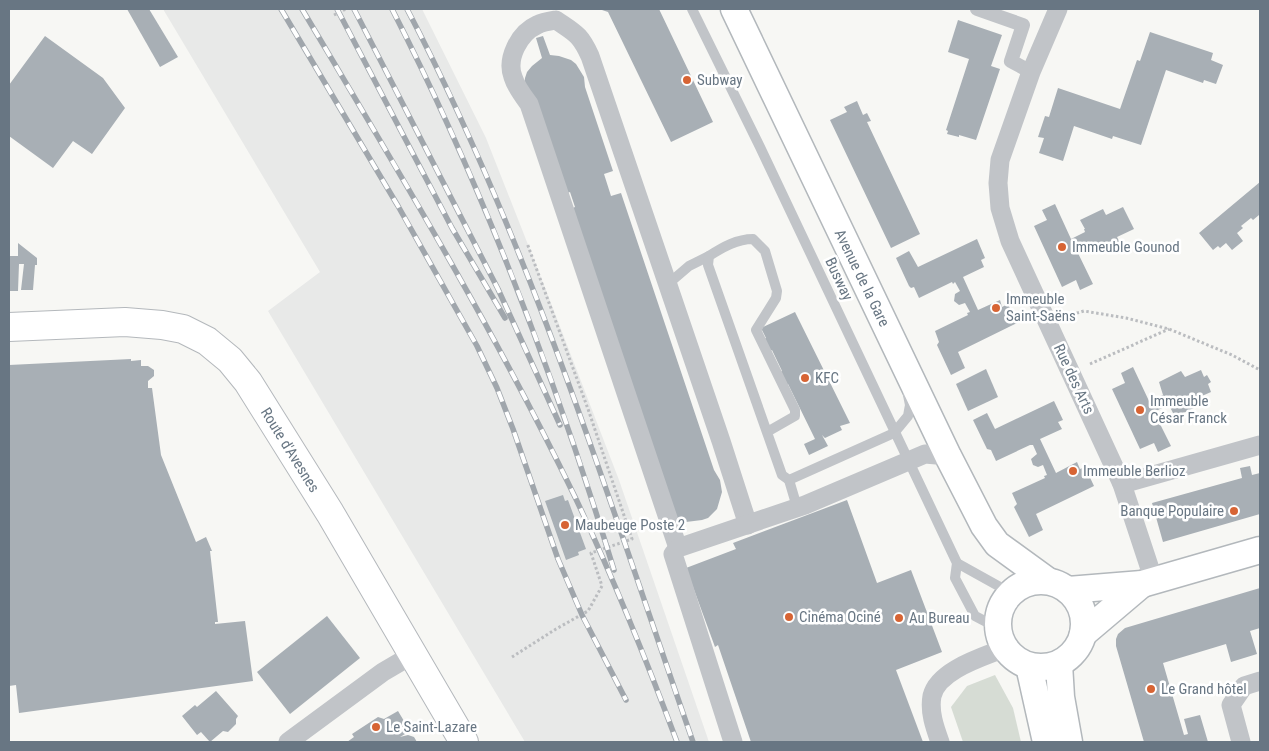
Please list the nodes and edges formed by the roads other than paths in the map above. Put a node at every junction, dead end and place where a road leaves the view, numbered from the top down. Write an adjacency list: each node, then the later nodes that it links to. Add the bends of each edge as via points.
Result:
1 (692, 9): 12 (lane, Busway)
2 (734, 9): 10 (main road, Avenue de la Gare)
3 (977, 9): 6 (street, via 1023,25 1011,61)
4 (1058, 9): 6 (street, Rue des Arts)
5 (556, 14): 8 (street, via 583,40 590,56); 21 (street, via 524,35 511,60 512,76 529,104)
6 (1032, 72): 17 (street, Rue des Arts, via 1000,160 1000,208 1010,241)
7 (710, 256): 8 (lane, via 689,266); 11 (lane, via 708,265); 11 (lane, via 742,239 753,239 765,251 777,291 756,330 796,410 796,416)
8 (668, 284): 19 (street)
9 (9, 327): 29 (main road, Route d'Avesnes, via 125,322 184,329 207,341 230,360 248,382 330,513)
10 (902, 359): 12 (lane, via 910,405 908,416); 14 (main road, Avenue de la Gare)
11 (767, 432): 16 (lane, via 782,475)
12 (894, 432): 15 (lane, Busway); 16 (lane)
13 (1260, 445): 17 (street)
14 (948, 456): 15 (street, via 925,454); 20 (main road, Avenue de la Gare, via 984,526)
15 (907, 461): 18 (street); 23 (lane, Busway)
16 (789, 480): 18 (lane)
17 (1122, 484): 24 (street, Rue des Arts)
18 (798, 507): 19 (street)
19 (748, 525): 21 (street)
20 (998, 544): 25 (main road, Avenue de la Gare); 26 (main road, Avenue de la Gare)
21 (678, 548): 35 (street, via 673,554)
22 (1260, 550): 24 (main road)
23 (957, 563): 26 (lane); 28 (lane, Busway, via 955,578 976,616)
24 (1148, 582): 25 (main road); 27 (main road)
25 (1058, 586): 26 (main road, via 1034,581); 27 (main road, via 1076,599 1082,610)
26 (1011, 593): 28 (main road, via 999,615)
27 (1083, 634): 30 (main road, via 1080,644)
28 (1012, 650): 30 (main road, via 1039,668); 36 (street, via 955,670 935,689 932,716); 37 (lane); 38 (main road)
29 (412, 655): 33 (street, via 383,672); 34 (main road, Route d'Avesnes)
30 (1063, 662): 32 (lane); 39 (main road, via 1061,697)
31 (1260, 682): 40 (street, via 1244,686 1231,705)
32 (1071, 694)
33 (288, 742)
34 (464, 742)
35 (733, 742)
36 (940, 742)
37 (1035, 742)
38 (1046, 742)
39 (1069, 742)
40 (1241, 742)

